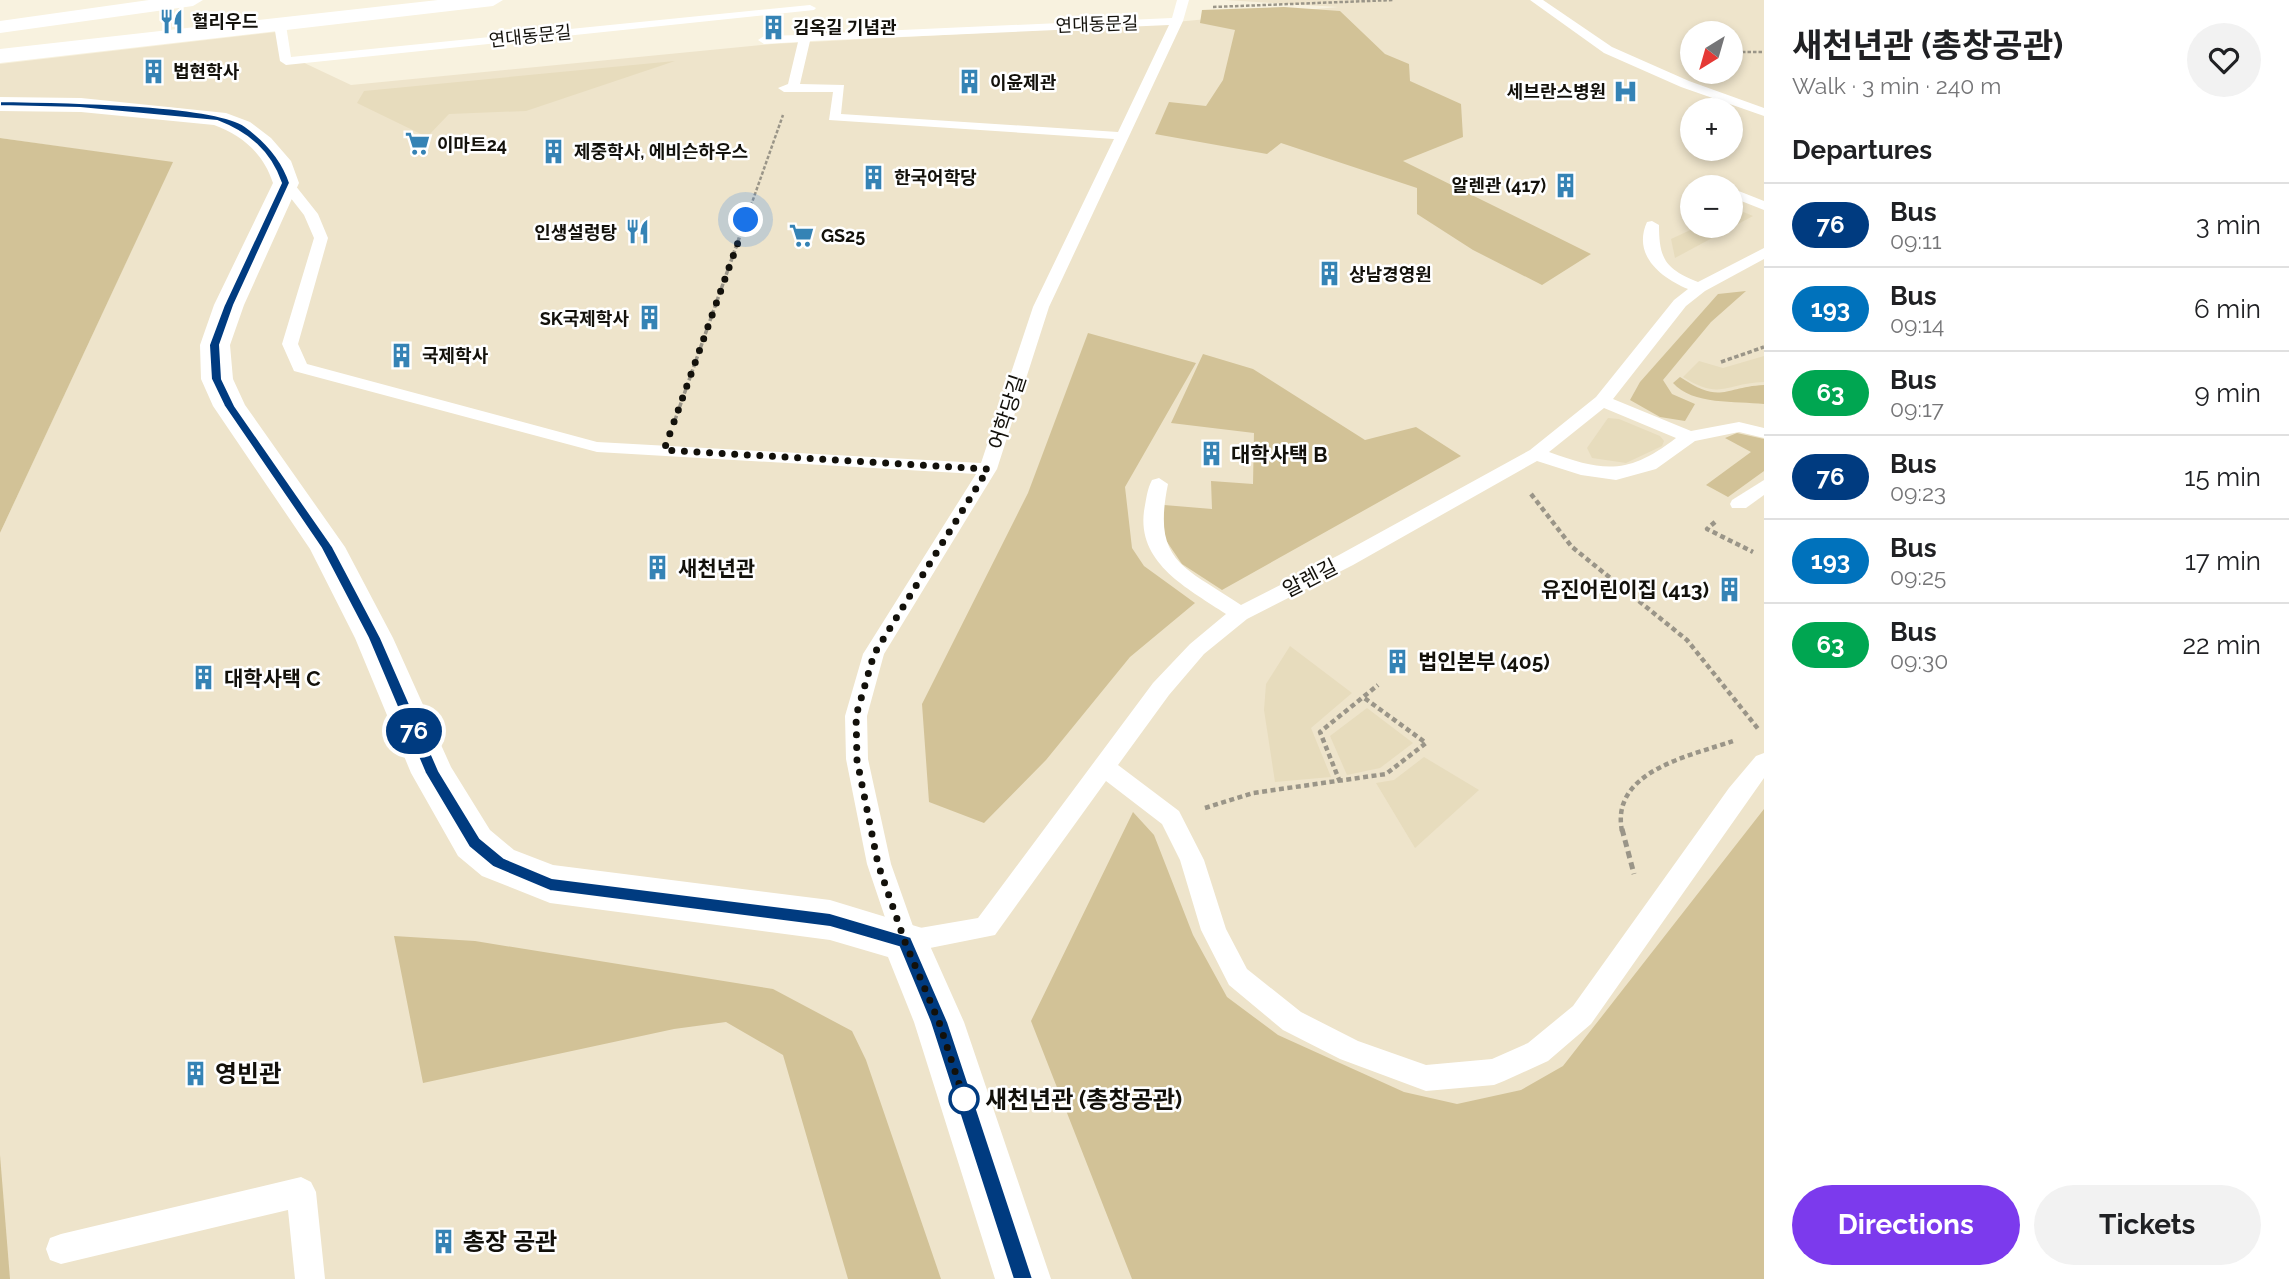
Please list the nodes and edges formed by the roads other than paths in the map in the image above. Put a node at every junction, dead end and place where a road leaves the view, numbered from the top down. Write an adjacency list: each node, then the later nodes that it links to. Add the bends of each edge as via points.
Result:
1 (109, 0): 8 (street)
2 (193, 0): 9 (street)
3 (493, 0): 6 (street, 연대동문길)
4 (1183, 0): 10 (lane, 어학당길)
5 (1536, 0): 18 (lane, via 1608,50)
6 (434, 3): 11 (street, 연대동문길)
7 (811, 4): 11 (lane, 연대동문길, via 286,61); 13 (lane, 연대동문길)
8 (0, 15)
9 (49, 20): 12 (street); 15 (street)
10 (1177, 21): 13 (lane, 연대동문길); 19 (lane, 어학당길)
11 (281, 25): 15 (street, 연대동문길)
12 (0, 27)
13 (807, 37): 14 (lane); 19 (lane, 연대동문길, via 788,88 840,88 834,117)
14 (764, 40)
15 (44, 51): 16 (street, 연대동문길)
16 (0, 56)
17 (0, 104): 20 (street, via 80,105 218,118 241,127 262,144 278,160)
18 (1764, 112)
19 (1122, 136): 30 (lane, 어학당길, via 1041,307)
20 (286, 183): 30 (lane, via 311,214 321,238 290,344 300,367 597,447); 37 (street, via 229,305 215,345 217,379 229,406 327,547 374,638 432,773 474,843 498,863 550,884 830,920)
21 (1743, 197): 22 (lane)
22 (1764, 206)
23 (1652, 225): 25 (lane, via 1650,247 1656,264 1672,277)
24 (1764, 253): 25 (lane, 알렌길)
25 (1699, 288): 26 (lane, 알렌길, via 1680,303)
26 (1602, 401): 28 (lane); 29 (lane, 알렌길)
27 (1764, 433): 28 (lane, via 1739,426)
28 (1689, 437): 29 (lane, via 1661,460 1627,475 1579,469)
29 (1536, 454): 34 (lane, 알렌길)
30 (988, 469): 37 (lane, 어학당길, via 874,654 856,716 857,760 878,864)
31 (1159, 484): 34 (lane, via 1153,522 1156,545 1170,564)
32 (1764, 486): 33 (lane)
33 (1739, 504)
34 (1240, 614): 36 (lane, 알렌길, via 1179,669)
35 (1764, 762): 36 (lane, via 1582,1015 1538,1052 1494,1072 1426,1078 1350,1050 1292,1021 1238,977 1214,930 1192,860 1171,818)
36 (1105, 768): 37 (lane, 알렌길, via 986,927)
37 (905, 942): 40 (street, via 939,1022)
38 (61, 1249): 39 (lane, via 301,1192)
39 (310, 1279)
40 (1023, 1279)

